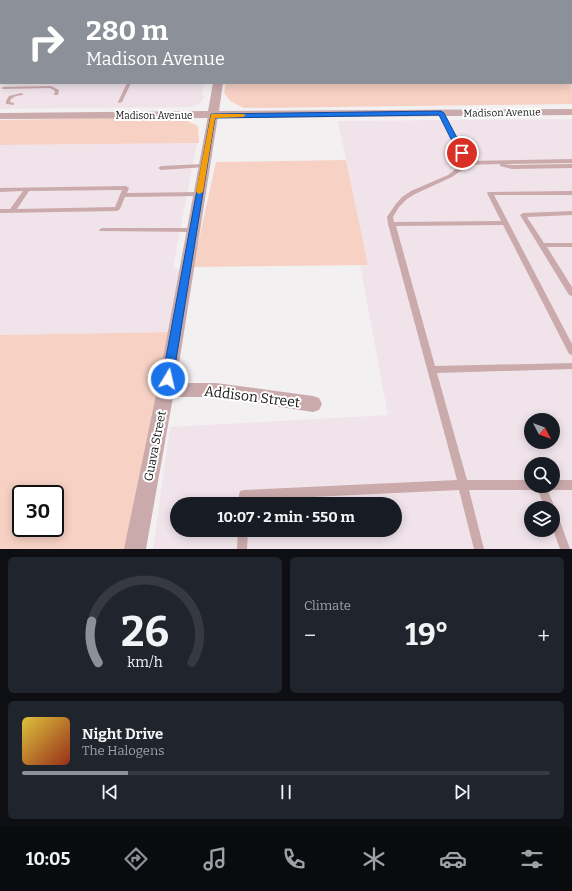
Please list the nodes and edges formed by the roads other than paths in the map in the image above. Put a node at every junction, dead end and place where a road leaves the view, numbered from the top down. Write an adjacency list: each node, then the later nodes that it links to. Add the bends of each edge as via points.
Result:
1 (129, 84): 6 (lane)
2 (218, 84): 11 (street, Guava Street)
3 (2, 90): 5 (lane, via 51,87 57,90)
4 (20, 94): 7 (lane, via 9,98 8,103)
5 (56, 94)
6 (120, 102)
7 (12, 104)
8 (572, 112): 9 (street, Madison Avenue)
9 (441, 113): 11 (street, Madison Avenue); 13 (lane, via 462,153)
10 (0, 116): 11 (street, Madison Avenue)
11 (213, 116): 15 (street, Guava Street)
12 (572, 162): 14 (lane)
13 (460, 163): 14 (lane); 27 (lane, via 460,169 449,178 408,194 396,205 390,217)
14 (498, 164): 16 (lane, via 512,167)
15 (204, 166): 17 (lane); 21 (street, Guava Street)
16 (572, 166)
17 (161, 168)
18 (0, 190): 19 (lane)
19 (27, 190): 22 (lane, via 126,188); 24 (lane)
20 (572, 193): 26 (lane, via 490,193)
21 (199, 194): 22 (lane); 29 (street, Guava Street)
22 (123, 195): 24 (lane, via 117,209)
23 (0, 211): 24 (lane)
24 (12, 211)
25 (572, 213): 30 (lane, via 523,215)
26 (505, 223): 27 (lane); 33 (lane)
27 (391, 224): 35 (lane)
28 (102, 230): 29 (lane)
29 (193, 230): 36 (street, Guava Street)
30 (542, 245): 31 (lane); 32 (lane)
31 (572, 245)
32 (572, 293)
33 (572, 352)
34 (572, 366): 35 (lane)
35 (431, 370): 38 (lane)
36 (166, 390): 37 (street, Addison Street, via 216,390); 45 (street, Guava Street)
37 (313, 404)
38 (463, 485): 39 (lane); 42 (lane); 47 (lane)
39 (524, 485)
40 (560, 485): 41 (lane)
41 (572, 486)
42 (244, 497)
43 (560, 536): 48 (lane)
44 (243, 537): 46 (lane)
45 (135, 549)
46 (242, 549)
47 (480, 549)
48 (565, 549)

